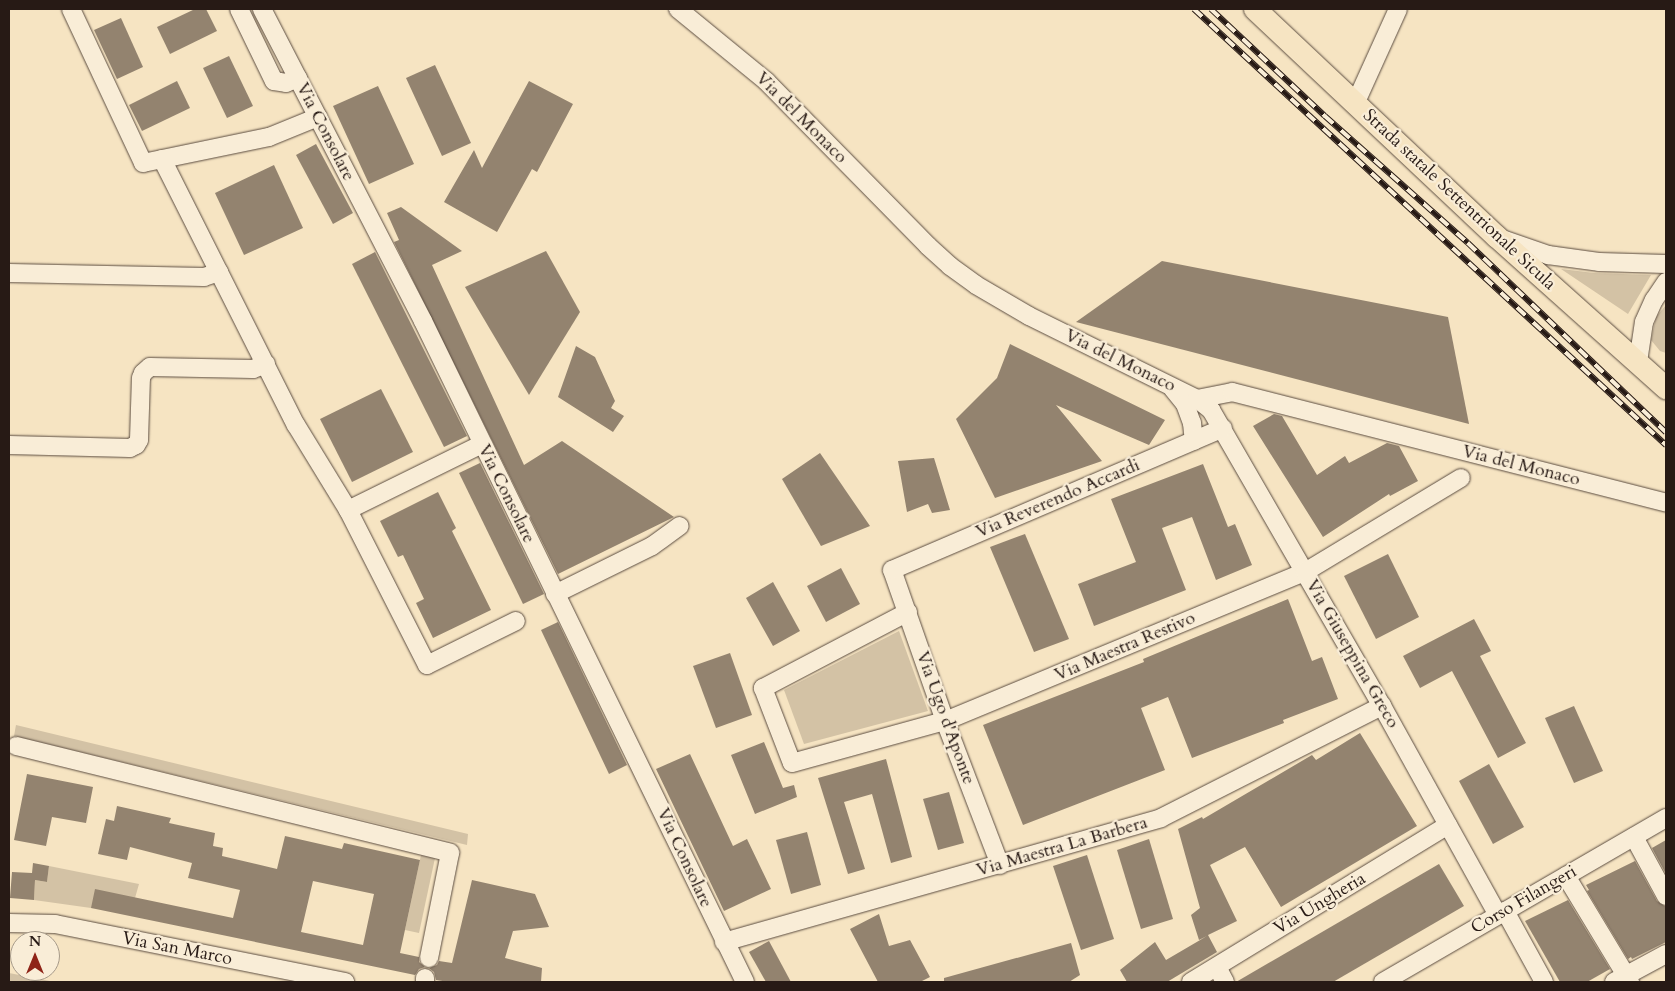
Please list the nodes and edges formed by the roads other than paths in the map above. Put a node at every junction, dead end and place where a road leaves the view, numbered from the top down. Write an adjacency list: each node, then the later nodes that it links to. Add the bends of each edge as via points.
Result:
1 (71, 9): 10 (street, via 143,163)
2 (239, 9): 7 (street, via 274,81 286,83)
3 (262, 9): 7 (street, Via Consolare)
4 (678, 9): 18 (street, Via del Monaco, via 766,81 928,246 976,284 1029,316)
5 (1255, 9): 8 (main road, Strada statale Settentrionale Sicula)
6 (1398, 9): 8 (street)
7 (298, 78): 9 (street, Via Consolare)
8 (1355, 104): 11 (main road, Strada statale Settentrionale Sicula)
9 (318, 117): 10 (street, via 269,137); 22 (street, Via Consolare)
10 (162, 159): 14 (street)
11 (1498, 237): 12 (street, via 1548,255 1599,262); 17 (main road, Strada statale Settentrionale Sicula)
12 (1666, 264)
13 (9, 272): 14 (street, via 204,277)
14 (219, 272): 16 (street)
15 (1666, 282): 17 (street, via 1644,322)
16 (266, 364): 23 (street, via 253,369 150,367 141,378 139,440 130,448); 26 (street, via 296,424)
17 (1656, 376)
18 (1171, 387): 19 (street, Via del Monaco); 21 (street, via 1185,404)
19 (1197, 399): 20 (street, Via Giuseppina Greco, via 1211,410); 25 (street, Via del Monaco, via 1232,392)
20 (1223, 428): 21 (street, Via Reverendo Accardi); 29 (street, Via Giuseppina Greco)
21 (1194, 441): 28 (street, Via Reverendo Accardi)
22 (482, 444): 26 (street); 30 (street, Via Consolare)
23 (9, 445)
24 (1461, 478): 29 (street, Via Maestra Restivo)
25 (1666, 503)
26 (348, 510): 32 (street, via 427,665)
27 (680, 526): 30 (street, via 652,546)
28 (892, 570): 31 (street, Via Ugo d'Aponte)
29 (1305, 572): 33 (street, Via Giuseppina Greco); 34 (street, Via Maestra Restivo)
30 (555, 594): 44 (street, Via Consolare)
31 (908, 612): 34 (street, Via Ugo d'Aponte); 34 (street, Via Maestra Restivo, via 763,688 792,762)
32 (516, 621)
33 (1382, 706): 37 (street, Via Giuseppina Greco); 39 (street, Via Maestra La Barbera, via 1161,818)
34 (945, 721): 39 (street, Via Ugo d'Aponte)
35 (16, 746): 46 (street, via 450,853)
36 (1666, 818): 38 (street, Corso Filangeri)
37 (1448, 825): 42 (street, Via Giuseppina Greco); 47 (street, Via Ungheria)
38 (1634, 837): 40 (street, Corso Filangeri); 41 (street)
39 (1000, 865): 44 (street, Via Maestra La Barbera)
40 (1566, 876): 42 (street, Corso Filangeri); 48 (street)
41 (1666, 896)
42 (1502, 913): 52 (street, Corso Filangeri); 53 (street, Via Giuseppina Greco)
43 (9, 923): 49 (street, Via San Marco, via 55,924)
44 (724, 942): 50 (street, Via Consolare)
45 (1666, 954): 48 (street)
46 (429, 958)
47 (1221, 974): 51 (street, Via Ungheria)
48 (1623, 980)
49 (345, 982)
50 (745, 982)
51 (1192, 982)
52 (1383, 982)
53 (1544, 982)

